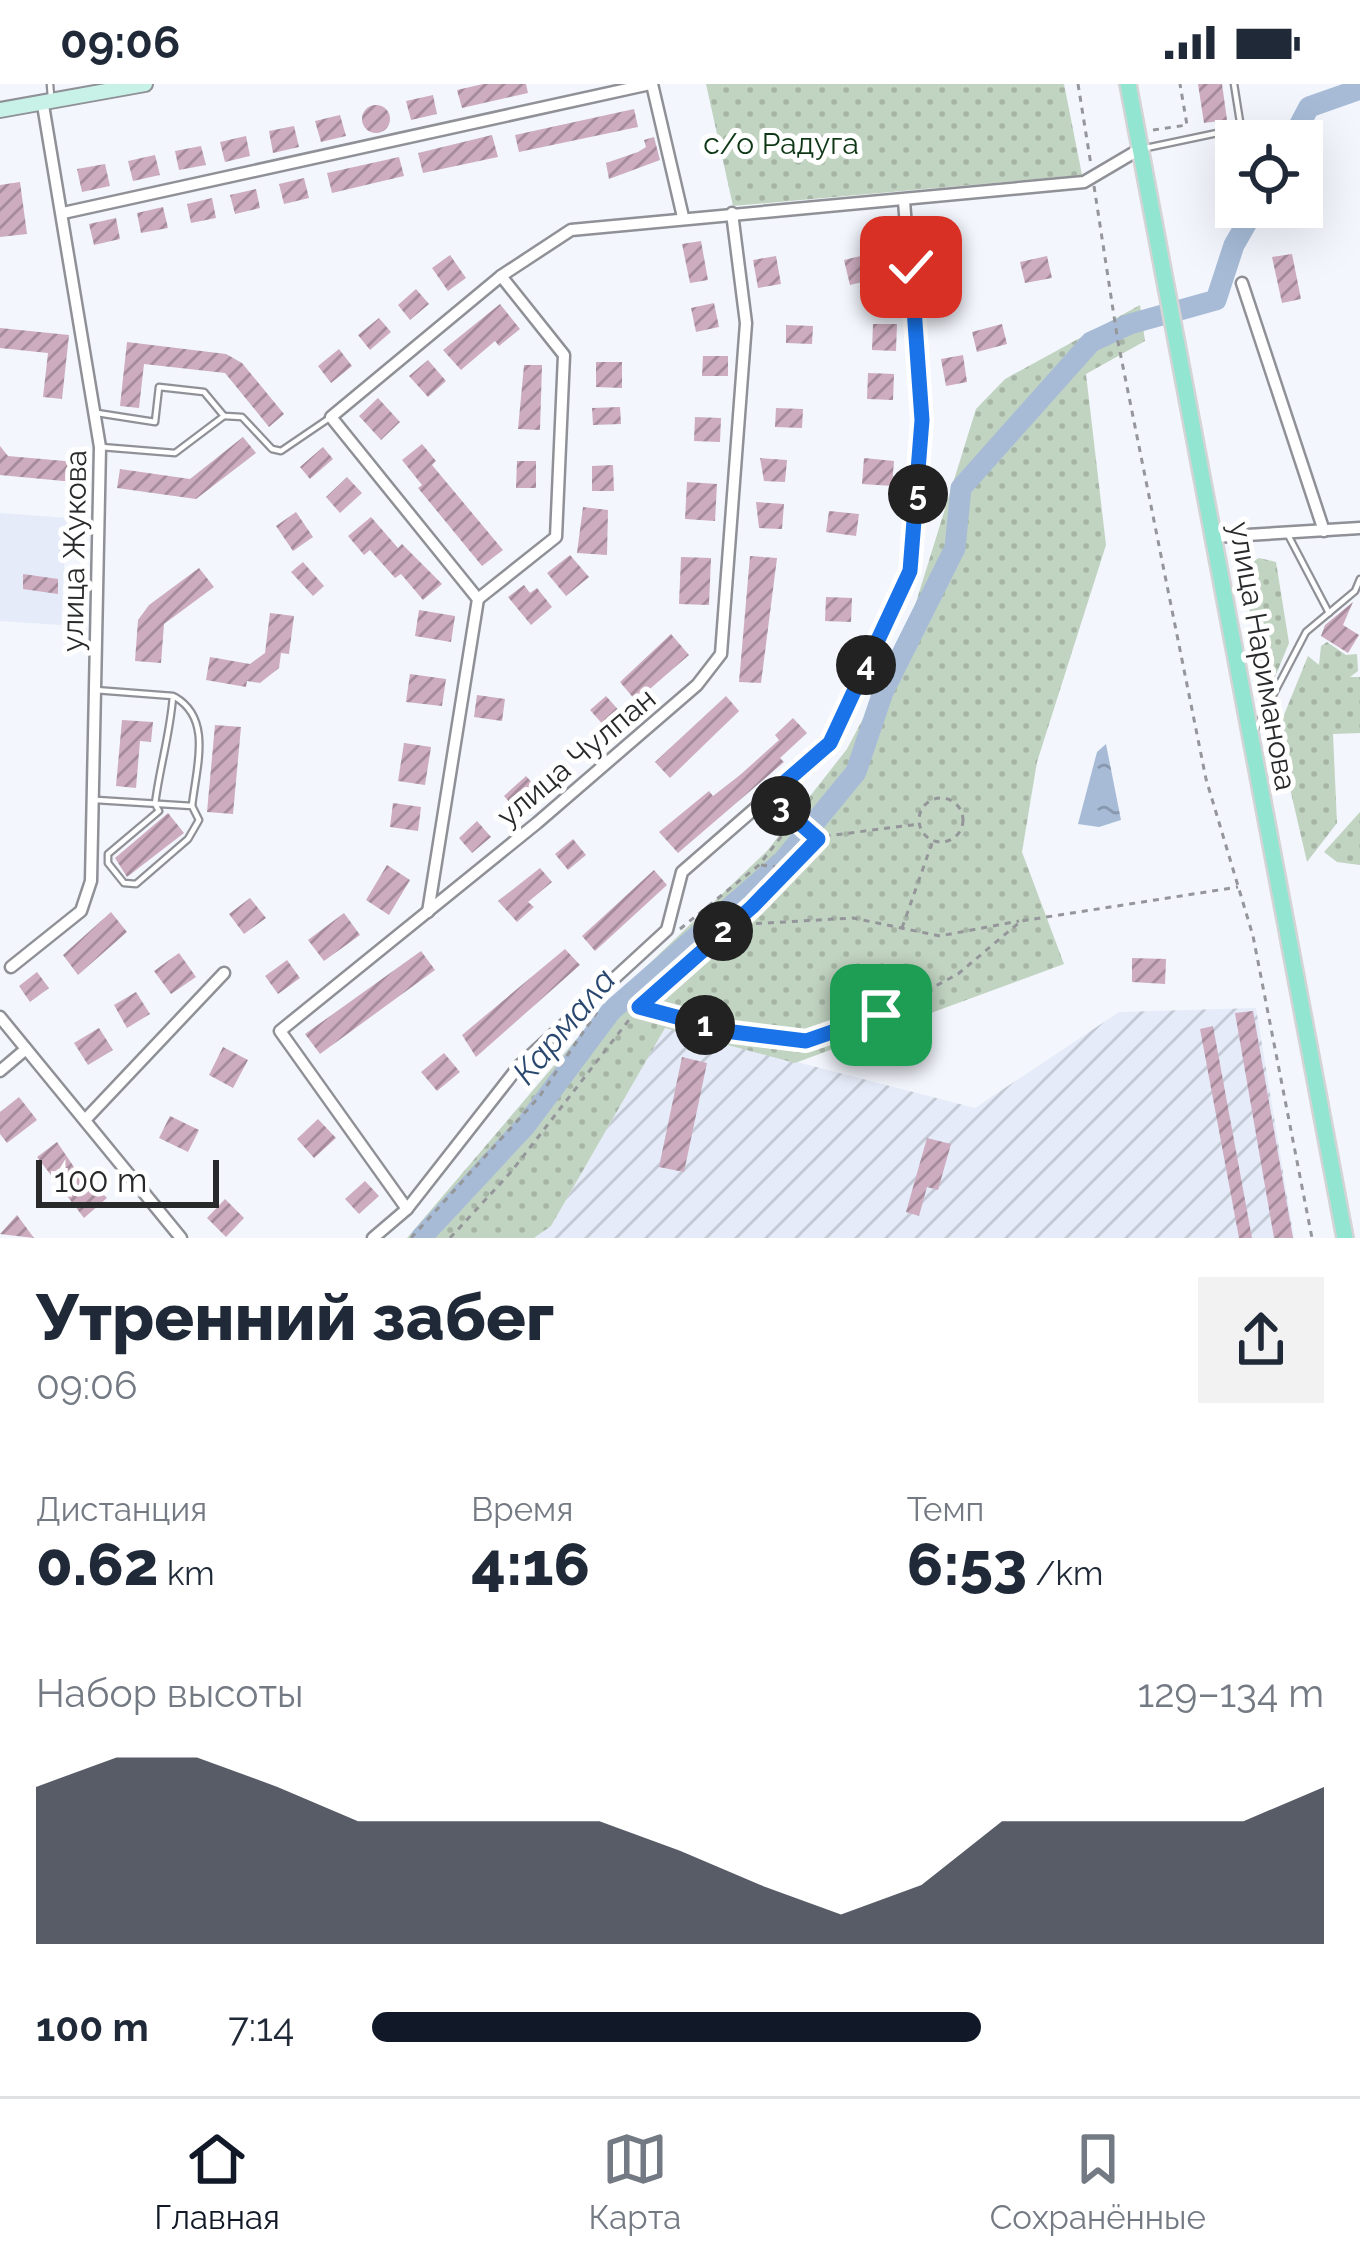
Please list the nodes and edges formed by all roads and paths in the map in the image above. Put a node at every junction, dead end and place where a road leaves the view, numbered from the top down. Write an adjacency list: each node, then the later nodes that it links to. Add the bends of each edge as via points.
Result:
1 (50, 84): 8 (lane)
2 (145, 84): 8 (main road)
3 (651, 84): 14 (street); 16 (street)
4 (1078, 84): 12 (path)
5 (1128, 84): 11 (main road, улица Нариманова)
6 (1180, 84): 10 (path)
7 (1234, 84): 11 (lane, via 1241,128)
8 (48, 104): 9 (main road); 14 (street, улица Жукова)
9 (0, 110)
10 (1187, 125)
11 (1140, 148): 12 (street); 26 (main road, улица Нариманова)
12 (1093, 178): 13 (street); 43 (path, via 1206,779)
13 (904, 200): 15 (street); 33 (street, via 922,420 910,571 830,743)
14 (63, 213): 19 (street, улица Жукова)
15 (732, 213): 16 (street); 44 (street, улица Чулпан, via 746,323 721,654 697,685)
16 (683, 217): 17 (street, via 571,230)
17 (501, 276): 21 (street); 28 (street, via 564,355 556,537)
18 (1242, 283): 24 (street)
19 (98, 413): 20 (lane, via 154,422 159,387 204,392); 22 (street, улица Жукова)
20 (224, 416): 21 (lane, via 242,416 277,451); 22 (lane, via 175,453)
21 (331, 417): 28 (street)
22 (100, 447): 30 (street, улица Жукова)
23 (1360, 529): 24 (street)
24 (1324, 531): 25 (street)
25 (1287, 532): 26 (street); 29 (lane)
26 (1214, 537): 32 (main road, улица Нариманова)
27 (1360, 579): 29 (lane)
28 (478, 599): 44 (street)
29 (1329, 613): 32 (lane, via 1306,632)
30 (95, 691): 31 (lane); 34 (street, улица Жукова)
31 (172, 696): 35 (lane); 36 (lane, via 194,712 200,728)
32 (1250, 739): 63 (main road, улица Нариманова)
33 (769, 796): 37 (path); 57 (street, via 682,872 667,930 520,1066)
34 (92, 800): 35 (lane); 49 (street, улица Жукова, via 87,901)
35 (155, 803): 36 (lane); 36 (lane, via 159,811 108,854 128,885 188,839 199,820)
36 (192, 806)
37 (796, 820): 39 (path); 41 (path)
38 (919, 824): 39 (path); 40 (path); 40 (path, via 933,799 959,808 957,836)
39 (816, 838): 42 (path)
40 (933, 841): 47 (path)
41 (759, 865): 42 (path); 48 (path)
42 (789, 868): 46 (path)
43 (1238, 887): 45 (path); 62 (path)
44 (428, 912): 57 (street, улица Чулпан, via 280,1031)
45 (1022, 921): 47 (path, via 960,934); 52 (path, via 958,974 881,1015 806,1041)
46 (730, 925): 47 (path, via 853,918); 52 (path)
47 (902, 928)
48 (670, 940)
49 (11, 967)
50 (224, 973): 56 (street)
51 (602, 1006): 60 (path, via 539,1096)
52 (639, 1007): 61 (path)
53 (0, 1017): 54 (street)
54 (26, 1049): 55 (street); 56 (street)
55 (0, 1071)
56 (86, 1120): 58 (street)
57 (406, 1209): 59 (street)
58 (181, 1238)
59 (373, 1238)
60 (411, 1238)
61 (450, 1238)
62 (1312, 1238)
63 (1345, 1238)

